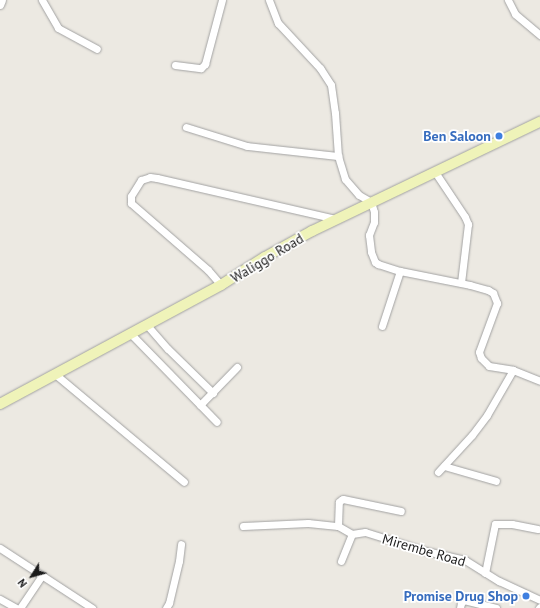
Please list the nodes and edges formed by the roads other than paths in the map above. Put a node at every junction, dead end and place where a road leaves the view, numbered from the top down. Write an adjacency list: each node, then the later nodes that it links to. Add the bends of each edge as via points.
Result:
1 (2, 0): 6 (street)
2 (42, 0): 8 (street, via 58,28)
3 (222, 0): 9 (street, via 205,64 201,68)
4 (269, 0): 12 (street, via 278,23 320,68 331,85)
5 (508, 0): 7 (street, via 515,14)
6 (0, 5)
7 (540, 35)
8 (97, 49)
9 (175, 65)
10 (540, 122): 13 (street, Waliggo Road)
11 (186, 127): 12 (street, via 247,146)
12 (338, 156): 14 (street, via 345,179)
13 (435, 172): 14 (street, Waliggo Road); 17 (street, via 467,220)
14 (371, 202): 15 (street, Waliggo Road); 16 (street, via 375,216 370,235 373,258 378,264)
15 (336, 219): 18 (street, Waliggo Road); 18 (street, via 157,178 141,180 131,196 131,203 204,266)
16 (400, 271): 17 (street); 20 (street)
17 (461, 283): 23 (street, via 488,290 496,297 497,303 479,352 489,366)
18 (221, 285): 19 (street, Waliggo Road)
19 (146, 324): 21 (street, Waliggo Road); 26 (street)
20 (382, 326)
21 (130, 333): 24 (street, Waliggo Road); 28 (street)
22 (237, 367): 26 (street)
23 (513, 370): 25 (street); 30 (street, via 487,415)
24 (54, 374): 27 (street, Waliggo Road); 33 (street)
25 (540, 381)
26 (213, 393): 28 (street)
27 (0, 404)
28 (200, 405): 29 (street)
29 (217, 422)
30 (444, 466): 31 (street); 32 (street)
31 (438, 472)
32 (496, 481)
33 (184, 482)
34 (401, 512): 36 (street, via 343,499 339,502)
35 (243, 526): 36 (street, via 308,523)
36 (338, 526): 38 (street)
37 (538, 529): 42 (street, via 495,524)
38 (352, 534): 41 (street); 42 (street, Mirembe Road, via 365,532 426,551 459,558)
39 (181, 544): 49 (street, via 180,561)
40 (0, 548): 43 (street)
41 (341, 561)
42 (485, 573): 45 (street, Mirembe Road)
43 (42, 575): 47 (street); 48 (street)
44 (0, 599): 46 (street)
45 (540, 600)
46 (16, 608)
47 (20, 608)
48 (92, 608)
49 (166, 608)
50 (460, 608): 51 (street, via 464,600)
51 (496, 608)

